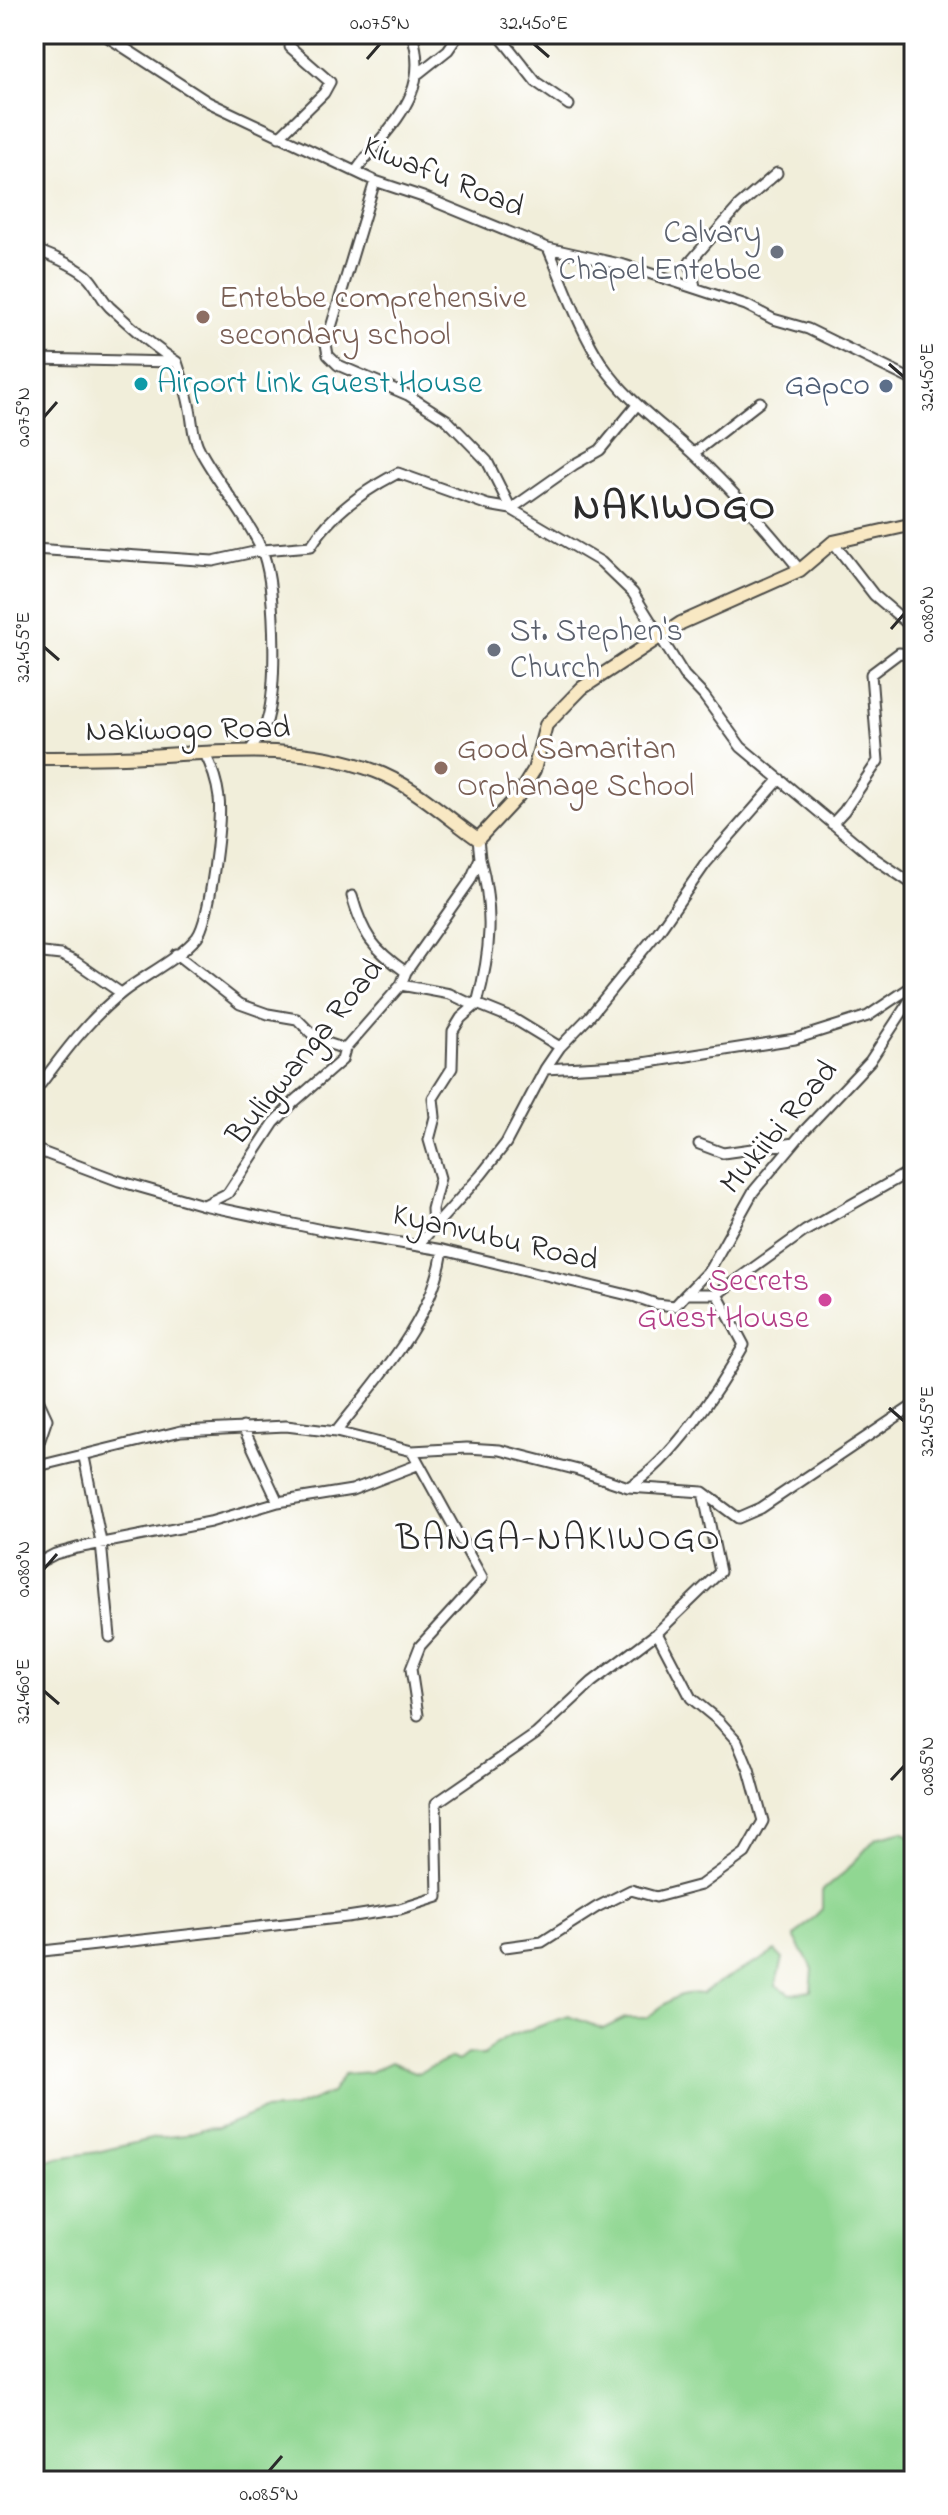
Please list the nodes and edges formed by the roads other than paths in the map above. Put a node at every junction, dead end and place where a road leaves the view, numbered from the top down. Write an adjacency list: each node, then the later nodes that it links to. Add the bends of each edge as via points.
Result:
1 (103, 34): 6 (street, Kiwafu Road)
2 (132, 34): 6 (street)
3 (412, 34): 8 (street)
4 (459, 34): 8 (street)
5 (498, 34): 9 (street, via 536,82)
6 (121, 46): 10 (street, Kiwafu Road, via 198,96)
7 (290, 47): 10 (street, via 330,82)
8 (419, 73): 11 (street, via 395,123)
9 (569, 105)
10 (279, 137): 11 (street, Kiwafu Road)
11 (356, 171): 13 (street, Kiwafu Road)
12 (777, 173): 16 (street, via 739,206 690,262)
13 (375, 181): 14 (street, Kiwafu Road); 23 (street, via 326,344 328,355 447,420 487,461)
14 (548, 248): 16 (street, Kiwafu Road); 21 (street, via 601,363)
15 (34, 250): 18 (street, via 86,275 110,309)
16 (695, 287): 19 (street, Kiwafu Road, via 808,329)
17 (34, 359): 18 (street)
18 (177, 362): 27 (street, via 200,450)
19 (914, 381)
20 (760, 402): 22 (street)
21 (637, 405): 22 (street); 23 (street, via 600,450)
22 (694, 453): 28 (street)
23 (511, 509): 27 (street, via 398,473 359,496 311,546); 30 (street, via 609,569 633,593)
24 (914, 524): 25 (street)
25 (833, 542): 28 (street); 29 (street, via 874,595)
26 (34, 549): 27 (street, via 213,561)
27 (263, 550): 32 (street, via 272,593 275,670 268,719)
28 (800, 570): 30 (street)
29 (914, 629)
30 (659, 638): 35 (street, via 741,747); 37 (street, via 568,699 546,725 534,770 518,796)
31 (914, 654): 36 (street, via 899,653 871,674 878,761)
32 (251, 749): 33 (street, Nakiwogo Road); 37 (street, Nakiwogo Road, via 337,758 377,771)
33 (204, 752): 34 (street, Nakiwogo Road); 42 (street, via 220,801 214,873 198,936)
34 (34, 758)
35 (780, 779): 36 (street); 50 (street)
36 (832, 824): 39 (street)
37 (478, 839): 38 (street)
38 (480, 858): 43 (street, Buligwanga Road, via 470,881); 48 (street, via 490,904 486,970)
39 (914, 885)
40 (352, 896): 43 (street, via 369,939)
41 (34, 952): 46 (street, via 76,962)
42 (176, 954): 46 (street); 51 (street, via 240,1004 297,1019 318,1040)
43 (406, 972): 44 (street, Buligwanga Road)
44 (401, 985): 48 (street); 51 (street, Buligwanga Road)
45 (914, 985): 52 (street, via 868,1016 795,1039 637,1064)
46 (121, 993): 53 (street)
47 (912, 998): 49 (street); 54 (street, Mukiibi Road, via 870,1061)
48 (477, 1004): 50 (street); 59 (street, via 453,1031 452,1068 433,1098 429,1140 440,1178)
49 (914, 1020)
50 (560, 1047): 52 (street)
51 (345, 1049): 58 (street, Buligwanga Road, via 342,1060 274,1123 228,1193)
52 (545, 1069): 59 (street, via 506,1143)
53 (34, 1093)
54 (794, 1143): 55 (street, via 723,1153); 62 (street, Mukiibi Road, via 753,1192 710,1269)
55 (699, 1144)
56 (34, 1149): 58 (street, Kyanvubu Road)
57 (914, 1169): 63 (street, via 805,1231)
58 (203, 1205): 60 (street, Kyanvubu Road)
59 (433, 1230): 60 (street)
60 (417, 1246): 61 (street, Kyanvubu Road)
61 (443, 1250): 62 (street, Kyanvubu Road, via 656,1304 675,1306); 67 (street, via 426,1304)
62 (686, 1294): 63 (street, Kyanvubu Road)
63 (717, 1294): 73 (street, via 744,1345 667,1454)
64 (34, 1391): 69 (street, via 47,1419)
65 (914, 1405): 74 (street, via 749,1514 738,1518)
66 (243, 1427): 67 (street); 70 (street, via 181,1431); 75 (street)
67 (336, 1432): 68 (street)
68 (412, 1451): 71 (street); 73 (street, via 500,1450)
69 (34, 1457)
70 (84, 1457): 72 (street); 76 (street)
71 (417, 1465): 75 (street, via 352,1490); 80 (street, via 482,1578 420,1646 411,1669)
72 (34, 1467)
73 (628, 1487): 74 (street)
74 (703, 1492): 78 (street, via 720,1572)
75 (278, 1502): 76 (street, via 210,1522)
76 (101, 1542): 77 (street); 79 (street)
77 (34, 1565)
78 (657, 1633): 81 (street, via 691,1698 737,1741 763,1821 745,1853 701,1885 656,1897 631,1890 542,1942); 82 (street, via 592,1682 536,1734 436,1803 438,1897 347,1917)
79 (110, 1637)
80 (418, 1715)
81 (505, 1947)
82 (34, 1952)

